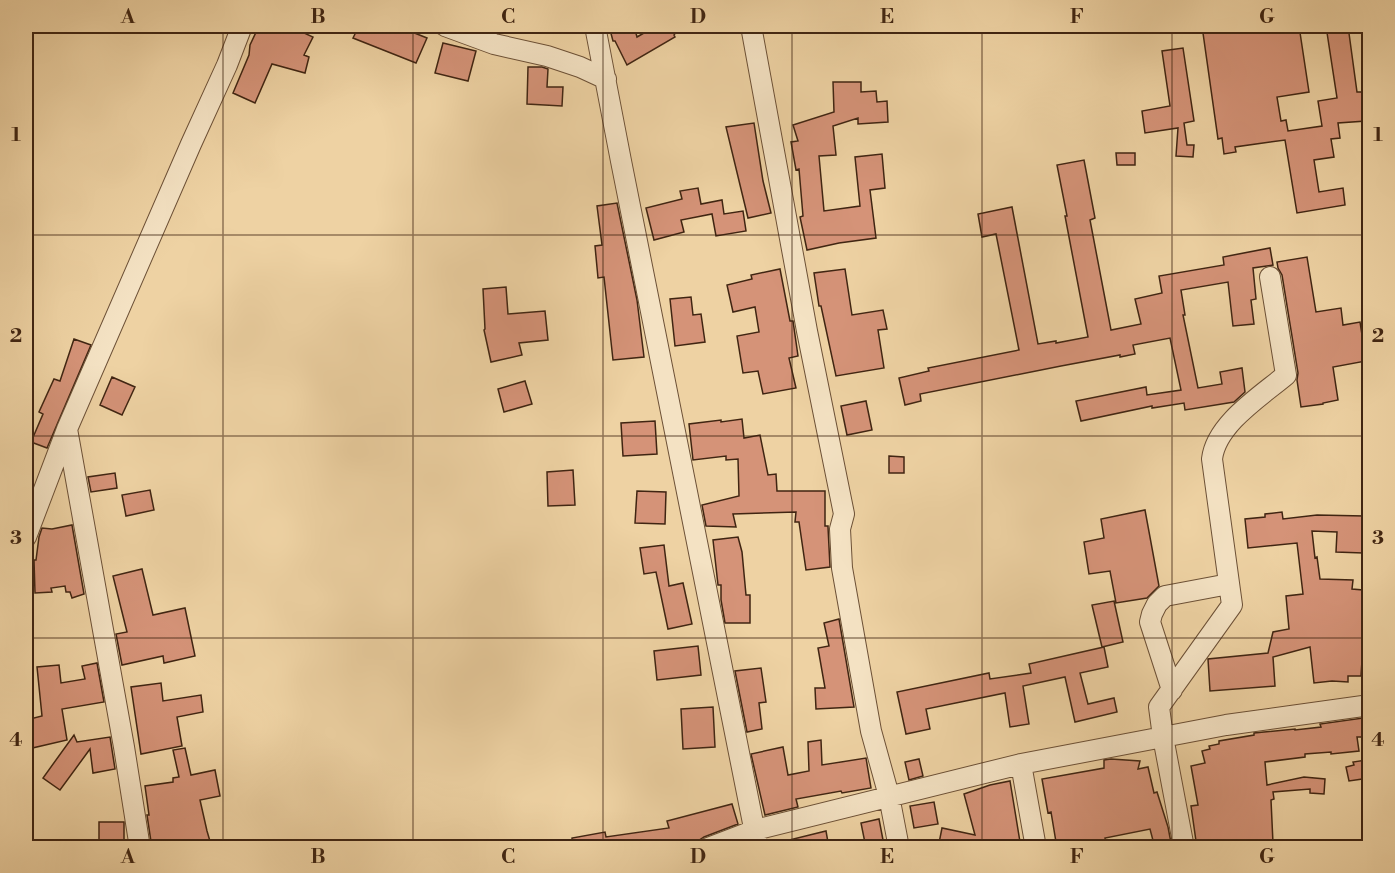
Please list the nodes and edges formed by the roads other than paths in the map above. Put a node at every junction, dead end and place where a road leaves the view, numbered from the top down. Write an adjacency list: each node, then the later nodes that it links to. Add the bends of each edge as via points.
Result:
1 (242, 26): 7 (street)
2 (446, 26): 5 (street, via 494,44 547,56)
3 (595, 26): 5 (street)
4 (751, 26): 14 (street, via 844,514 840,529 842,568 869,720)
5 (606, 79): 15 (street)
6 (1270, 277): 9 (street, via 1286,375 1237,415 1213,449)
7 (67, 429): 8 (street); 16 (street)
8 (27, 527)
9 (1229, 584): 10 (street, via 1232,605); 10 (street, via 1166,596 1157,604 1150,622)
10 (1172, 690): 12 (street, via 1159,708)
11 (1370, 705): 12 (street)
12 (1163, 736): 13 (street); 20 (street)
13 (1021, 764): 14 (street); 19 (street)
14 (889, 796): 15 (street); 18 (street)
15 (757, 839): 17 (street)
16 (140, 848)
17 (708, 848)
18 (899, 848)
19 (1036, 848)
20 (1184, 848)

